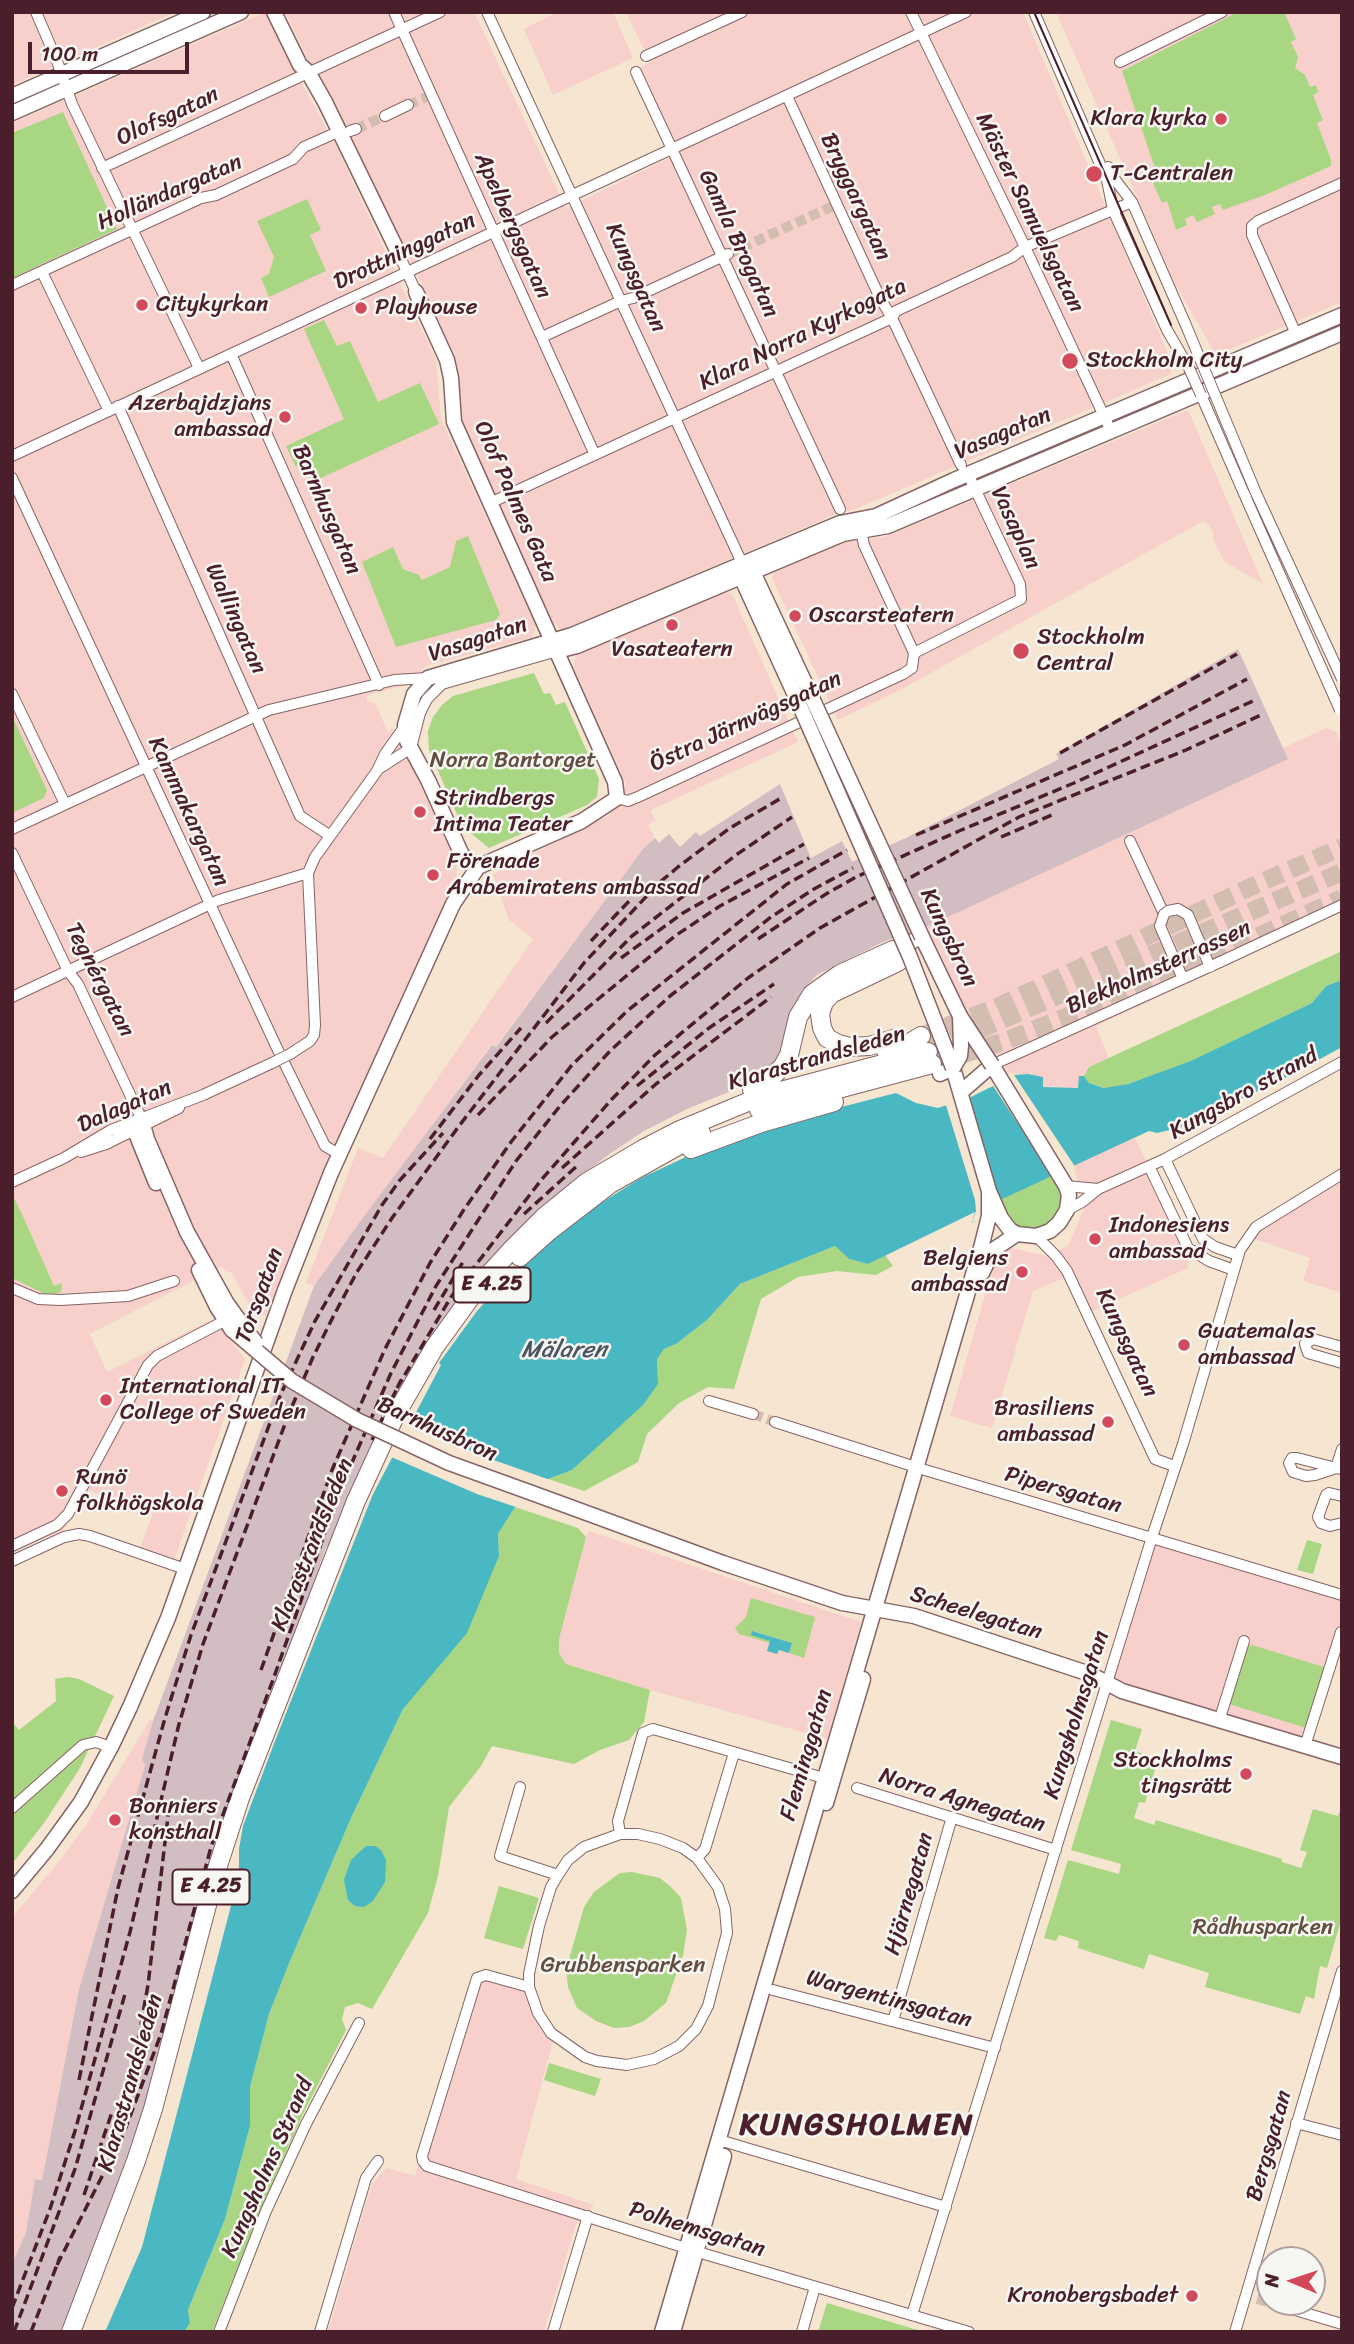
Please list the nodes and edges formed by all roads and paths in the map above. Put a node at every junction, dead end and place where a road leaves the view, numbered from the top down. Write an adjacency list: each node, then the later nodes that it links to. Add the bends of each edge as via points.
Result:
1 (36, 12): 21 (street)
2 (203, 12): 21 (main road)
3 (241, 12): 22 (main road)
4 (274, 12): 19 (main road, Olof Palmes Gata, via 300,65)
5 (284, 12): 19 (main road, Olof Palmes Gata)
6 (394, 12): 15 (street, Apelbergsgatan)
7 (440, 12): 15 (street, Olofsgatan)
8 (487, 12): 32 (street, Kungsgatan)
9 (742, 12): 17 (street)
10 (911, 12): 16 (street, Mäster Samuelsgatan)
11 (966, 12): 16 (street, Drottninggatan)
12 (1034, 12): 34 (street, via 1107,180)
13 (1041, 12): 33 (street, via 1113,177)
14 (1222, 12): 18 (street)
15 (402, 30): 19 (street, Olofsgatan); 35 (street, Apelbergsgatan)
16 (921, 33): 24 (street, Drottninggatan); 37 (street, Mäster Samuelsgatan)
17 (646, 56)
18 (1120, 62)
19 (308, 72): 28 (main road, Olof Palmes Gata); 30 (street, Olofsgatan)
20 (636, 72): 29 (street, Gamla Brogatan)
21 (62, 74): 22 (street); 23 (main road)
22 (66, 89): 26 (main road); 30 (street)
23 (12, 96)
24 (787, 96): 29 (street, Drottninggatan); 46 (street, Bryggargatan, via 834,205)
25 (408, 105): 27 (street)
26 (12, 113)
27 (385, 116)
28 (349, 130): 36 (street, Holländargatan); 38 (main road, Olof Palmes Gata)
29 (673, 148): 32 (street, Drottninggatan); 39 (street, Gamla Brogatan)
30 (102, 168): 36 (street)
31 (1342, 183): 48 (street, via 1252,226)
32 (572, 195): 35 (street, Drottninggatan); 44 (street, Kungsgatan)
33 (1132, 202): 34 (street, Klara Norra Kyrkogata); 63 (street, bridge)
34 (1113, 210): 37 (street, Klara Norra Kyrkogata); 64 (street, bridge)
35 (492, 227): 41 (street, Drottninggatan); 49 (street, Apelbergsgatan)
36 (132, 230): 40 (street, Holländargatan); 52 (street)
37 (1025, 247): 46 (street, Klara Norra Kyrkogata, via 896,311); 55 (street, Mäster Samuelsgatan)
38 (397, 250): 41 (street, Olof Palmes Gata)
39 (725, 255): 44 (street); 53 (street, Gamla Brogatan)
40 (42, 271): 42 (street, Holländargatan); 54 (street, Wallingatan, via 99,391)
41 (407, 272): 43 (street, Olof Palmes Gata); 51 (street, Drottninggatan)
42 (12, 285)
43 (416, 292): 65 (main road, Olof Palmes Gata, via 447,360 454,422)
44 (621, 301): 49 (street); 56 (street, Kungsgatan)
45 (1342, 315): 48 (main road, Vasagatan)
46 (892, 318): 53 (street, Klara Norra Kyrkogata); 60 (street, Bryggargatan)
47 (1342, 333): 50 (main road, Vasagatan)
48 (1296, 334): 50 (main road); 55 (main road, Vasagatan)
49 (542, 337): 58 (street, Apelbergsgatan)
50 (1302, 350): 57 (main road, Vasagatan)
51 (232, 354): 52 (street, Drottninggatan); 78 (street, Barnhusgatan)
52 (199, 368): 54 (street, Drottninggatan)
53 (776, 373): 56 (street, Klara Norra Kyrkogata); 66 (street, Gamla Brogatan)
54 (113, 409): 59 (street, Drottninggatan); 82 (street, Wallingatan, via 127,424)
55 (1104, 416): 57 (street, Mäster Samuelsgatan); 60 (main road, Vasagatan)
56 (675, 419): 58 (street, Klara Norra Kyrkogata); 69 (street, Kungsgatan)
57 (1111, 431): 62 (main road, Vasagatan)
58 (595, 455): 65 (street, Klara Norra Kyrkogata)
59 (12, 456)
60 (964, 469): 62 (street, Vasaplan); 67 (main road, Vasagatan)
61 (12, 478): 85 (street, Kammakargatan)
62 (975, 488): 68 (main road, Vasagatan, via 888,526); 71 (street, Vasaplan, via 1020,584)
63 (1256, 492): 64 (street, bridge); 70 (street, bridge)
64 (1246, 498): 72 (street, bridge)
65 (490, 503): 73 (main road, Olof Palmes Gata)
66 (840, 509)
67 (876, 516): 68 (main road); 69 (main road, Vasagatan, via 840,523)
68 (861, 531): 69 (main road, Vasagatan); 74 (street)
69 (745, 570): 73 (main road, Vasagatan, via 582,631); 80 (main road, Kungsgatan)
70 (1303, 594): 72 (street, bridge); 75 (street, bridge)
71 (1021, 599): 74 (street, Östra Järnvägsgatan)
72 (1292, 600): 77 (street, bridge)
73 (555, 646): 76 (main road, Vasagatan); 84 (street, Vasagatan, via 442,684 423,706); 87 (main road, Olof Palmes Gata, via 615,782)
74 (914, 653): 87 (street, Östra Järnvägsgatan, via 912,667 903,674 640,796 628,801)
75 (1341, 674): 77 (street, bridge)
76 (428, 678): 78 (street); 83 (main road, Vasagatan, via 414,694)
77 (1326, 678): 81 (street, bridge)
78 (379, 685): 82 (street)
79 (12, 694): 88 (street)
80 (807, 703): 90 (main road, Kungsbron, bridge); 92 (main road, Kungsbron, bridge)
81 (1342, 714)
82 (257, 715): 85 (street); 91 (street, Wallingatan, via 300,816)
83 (405, 726): 84 (main road); 86 (street)
84 (411, 748): 86 (street); 95 (main road)
85 (146, 767): 88 (street); 99 (street, Kammakargatan)
86 (377, 771): 91 (street)
87 (617, 798): 96 (main road, Östra Järnvägsgatan, via 582,821)
88 (65, 804): 89 (street)
89 (12, 829)
90 (874, 831): 92 (main road, bridge); 102 (main road, Kungsbron, bridge)
91 (329, 835): 97 (street)
92 (859, 838): 103 (main road, Kungsbron, bridge)
93 (1129, 841): 101 (street)
94 (12, 853): 105 (street, Tegnérgatan)
95 (462, 855): 96 (main road); 98 (main road, Torsgatan)
96 (478, 867): 98 (main road, Torsgatan)
97 (308, 873): 99 (street); 114 (street, Dalagatan, bridge, via 314,1035 306,1046)
98 (456, 899): 115 (main road, Torsgatan)
99 (210, 905): 105 (street); 115 (street, Kammakargatan, via 324,1146)
100 (1342, 905): 104 (street, Blekholmsterrassen)
101 (1164, 914): 104 (street, bridge, via 1178,909 1188,915); 106 (street, bridge, via 1162,932)
102 (924, 943): 103 (main road, bridge); 108 (main road, Kungsbron)
103 (901, 953): 109 (main road, Kungsbron, bridge); 109 (highway, via 831,994 820,1014 822,1028 827,1038 850,1047 903,1037); 112 (highway, via 840,974 812,994 798,1017 789,1055 774,1075)
104 (1210, 967): 106 (street, Blekholmsterrassen, bridge)
105 (68, 971): 107 (street); 114 (street, Tegnérgatan, via 78,984)
106 (1182, 979): 111 (street, Blekholmsterrassen, bridge)
107 (12, 998)
108 (960, 1016): 109 (main road, bridge, via 960,1056); 111 (main road, Kungsbron, bridge)
109 (935, 1059): 112 (highway, via 906,1045); 113 (main road, Kungsbron); 118 (highway, via 815,1107); 118 (highway, Klarastrandsleden / E 4.25, via 766,1107 713,1127); 122 (highway, Klarastrandsleden / E 4.25, via 762,1096 680,1130)
110 (1342, 1062): 117 (street, Kungsbro strand)
111 (992, 1065): 113 (main road); 123 (main road, Kungsbron)
112 (752, 1090): 122 (highway, via 658,1130)
113 (961, 1092): 126 (main road, Kungsbron)
114 (138, 1125): 116 (street, Dalagatan, via 106,1144); 116 (street, Dalagatan, via 111,1130); 135 (main road, Tegnérgatan); 135 (main road, Tegnérgatan, via 143,1155)
115 (339, 1154): 151 (main road, Torsgatan)
116 (64, 1158): 121 (street, Dalagatan)
117 (1165, 1159): 119 (street, Kungsbro strand); 129 (street, Kungsbro strand)
118 (650, 1160): 190 (highway, Klarastrandsleden / E 4.25, via 558,1224 487,1290 418,1387 383,1455 246,1801 209,1916 159,2112)
119 (1149, 1166): 124 (street, Kungsbro strand); 130 (street)
120 (1342, 1174): 131 (street, Kungsholmsgatan, via 1256,1227)
121 (12, 1182)
122 (587, 1182): 189 (highway, Klarastrandsleden / E 4.25, via 544,1217 481,1283 434,1348 377,1452 240,1798 153,2109)
123 (1065, 1184): 124 (street); 125 (main road)
124 (1098, 1189): 125 (street, Kungsbro strand)
125 (1067, 1210): 128 (main road, via 1055,1228)
126 (993, 1215): 127 (main road, Kungsbron); 143 (main road, Fleminggatan)
127 (1017, 1234): 128 (main road); 143 (main road, Fleminggatan, via 993,1250 985,1264)
128 (1036, 1236): 142 (street, Kungsgatan, via 1067,1271 1155,1459)
129 (1203, 1239): 130 (street); 131 (street)
130 (1188, 1248): 132 (street)
131 (1238, 1255): 132 (street, Kungsholmsgatan)
132 (1234, 1270): 142 (street, Kungsholmsgatan)
133 (174, 1281): 134 (street, via 128,1296 61,1300 38,1299)
134 (12, 1288)
135 (233, 1322): 146 (main road, Barnhusbron, bridge, via 272,1364 313,1395 404,1442); 149 (street, via 157,1356 148,1365 68,1514)
136 (1342, 1347): 137 (street, via 1313,1339 1305,1344 1308,1353)
137 (1342, 1363)
138 (709, 1401): 139 (street)
139 (753, 1415)
140 (775, 1422): 143 (street, Pipersgatan)
141 (1342, 1449): 144 (street)
142 (1174, 1466): 148 (street, Kungsholmsgatan)
143 (921, 1469): 148 (street, Pipersgatan); 153 (main road, Fleminggatan)
144 (1339, 1469)
145 (1342, 1496): 147 (street, via 1326,1495 1318,1517 1330,1526)
146 (596, 1515): 153 (main road, Scheelegatan, via 723,1563 842,1603)
147 (1342, 1523)
148 (1152, 1537): 152 (street, Pipersgatan); 156 (street, Kungsholmsgatan)
149 (12, 1546)
150 (12, 1561): 151 (street, via 79,1534)
151 (185, 1569): 159 (main road, Torsgatan)
152 (1342, 1595)
153 (878, 1610): 156 (main road, Scheelegatan, via 927,1620); 162 (main road, Fleminggatan)
154 (1341, 1632): 158 (street)
155 (1244, 1641): 157 (street)
156 (1107, 1683): 157 (main road, Scheelegatan); 168 (street, Kungsholmsgatan)
157 (1219, 1721): 158 (main road, Scheelegatan)
158 (1305, 1746): 161 (main road, Scheelegatan)
159 (111, 1747): 165 (street, via 96,1742 83,1745); 171 (main road, Torsgatan, via 68,1819)
160 (734, 1753): 162 (street); 167 (street, via 653,1729 643,1733 618,1821); 169 (street, via 705,1849)
161 (1342, 1757)
162 (829, 1780): 174 (main road, Fleminggatan); 180 (main road, Fleminggatan)
163 (520, 1787): 170 (street, via 500,1856)
164 (857, 1788): 166 (street, Norra Agnegatan)
165 (12, 1808)
166 (952, 1817): 168 (street, Norra Agnegatan); 175 (street, Hjärnegatan)
167 (620, 1834): 169 (street, via 660,1839); 170 (street, via 584,1846)
168 (1056, 1850): 177 (street, Kungsholmsgatan)
169 (698, 1858): 173 (street, via 718,1887 727,1933 708,2006 696,2029 679,2046 654,2059 627,2065 584,2057 551,2033)
170 (558, 1875): 173 (street, via 530,1960)
171 (12, 1891)
172 (1342, 1971): 178 (street, Bergsgatan)
173 (529, 1987): 183 (street, Polhemsgatan, via 486,1975 477,1978 423,2161)
174 (773, 1990): 175 (street, Wargentinsgatan); 180 (main road, Fleminggatan)
175 (893, 2021): 177 (street, Wargentinsgatan)
176 (359, 2022): 191 (street, Kungsholms Strand, via 266,2211)
177 (995, 2048): 182 (street, Kungsholmsgatan)
178 (1296, 2123): 179 (street); 198 (street, Bergsgatan, via 1251,2297)
179 (1342, 2135)
180 (723, 2141): 182 (street); 184 (main road, Fleminggatan)
181 (378, 2161): 192 (street, via 366,2178)
182 (946, 2207): 186 (street, Kungsholmsgatan)
183 (588, 2216): 184 (street, Polhemsgatan); 193 (street)
184 (691, 2249): 185 (street, Polhemsgatan); 194 (main road, Fleminggatan); 195 (main road, Fleminggatan)
185 (815, 2287): 186 (street, Polhemsgatan); 196 (street)
186 (912, 2315): 197 (street, Polhemsgatan)
187 (1315, 2316): 188 (street)
188 (1342, 2324)
189 (71, 2332)
190 (78, 2332)
191 (219, 2332)
192 (320, 2332)
193 (553, 2332)
194 (662, 2332)
195 (673, 2332)
196 (802, 2332)
197 (969, 2332)
198 (1235, 2332)

